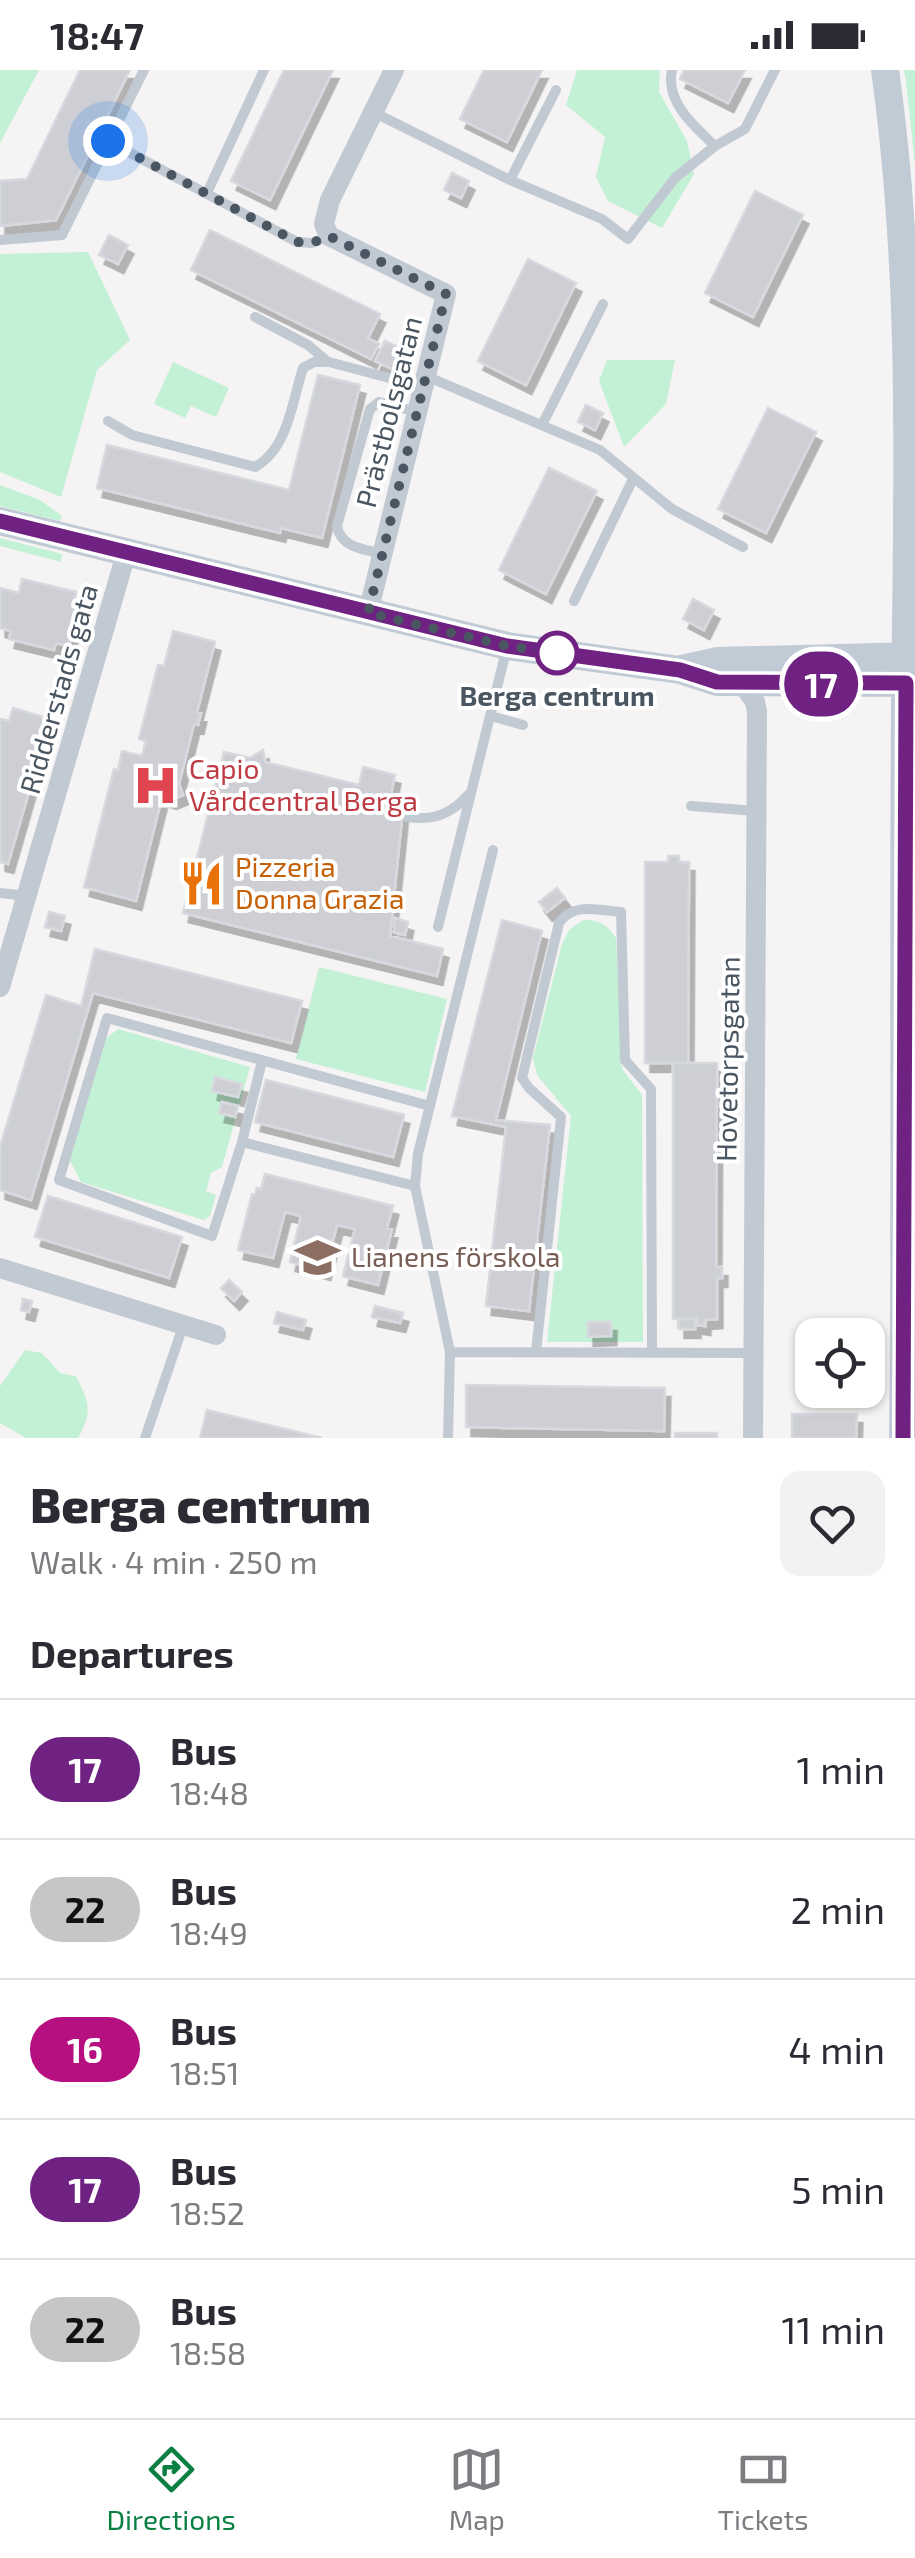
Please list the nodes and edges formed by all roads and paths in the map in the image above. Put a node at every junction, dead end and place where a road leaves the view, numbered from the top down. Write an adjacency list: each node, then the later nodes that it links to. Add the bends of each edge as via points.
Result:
1 (144, 70): 9 (lane)
2 (264, 70): 12 (lane)
3 (394, 70): 8 (street)
4 (672, 70): 10 (lane, via 677,105)
5 (775, 70): 10 (lane, via 745,130)
6 (884, 70): 31 (main road, via 902,259)
7 (556, 90): 11 (lane)
8 (373, 112): 11 (lane); 13 (street, via 325,212)
9 (108, 141): 12 (lane); 14 (lane, via 62,235)
10 (715, 146): 11 (lane, via 674,178 628,240 602,218)
11 (510, 180)
12 (207, 193): 13 (lane, via 297,242)
13 (329, 236): 18 (street, Prästbolsgatan, via 446,294)
14 (0, 240)
15 (603, 304): 21 (lane)
16 (255, 317): 17 (lane)
17 (329, 362): 18 (lane); 20 (lane, via 304,368 279,446 254,466 132,436)
18 (424, 382): 19 (street, Prästbolsgatan); 21 (lane)
19 (417, 412): 26 (street, Prästbolsgatan); 26 (lane, via 379,402 370,409 337,526 351,546)
20 (108, 421)
21 (542, 425): 22 (lane, via 600,450)
22 (632, 479): 24 (lane, via 672,510); 27 (lane)
23 (0, 521): 25 (main road)
24 (743, 548)
25 (126, 554): 28 (main road); 41 (street, Ridderstads gata)
26 (383, 554): 28 (street, Prästbolsgatan)
27 (574, 601)
28 (368, 613): 29 (main road)
29 (507, 646): 30 (main road); 33 (lane)
30 (680, 670): 31 (main road, via 718,661); 32 (main road)
31 (910, 670): 32 (main road); 58 (main road)
32 (743, 684): 37 (street, Hovetorpsgatan, via 757,711)
33 (491, 716): 34 (lane); 35 (lane)
34 (524, 724)
35 (474, 788): 38 (lane, via 451,812); 42 (lane)
36 (691, 806): 37 (lane)
37 (756, 811): 54 (street, Hovetorpsgatan)
38 (407, 817)
39 (493, 850): 45 (lane)
40 (0, 893): 41 (lane)
41 (27, 896): 43 (street, Ridderstads gata)
42 (438, 927)
43 (0, 987)
44 (262, 1061): 45 (lane); 46 (lane); 46 (lane, via 108,1018 59,1180 212,1236)
45 (430, 1106): 47 (lane)
46 (242, 1142): 47 (lane)
47 (415, 1186): 52 (lane)
48 (0, 1268): 49 (street)
49 (184, 1325): 50 (street); 55 (lane)
50 (216, 1335)
51 (652, 1351): 53 (lane); 53 (lane, via 651,1089 625,1060 621,912 576,909 559,923 522,1078 561,1116); 54 (lane)
52 (450, 1352): 53 (lane); 56 (lane)
53 (536, 1352)
54 (752, 1353): 57 (street, Hovetorpsgatan)
55 (145, 1438)
56 (448, 1438)
57 (753, 1438)
58 (903, 1438)

